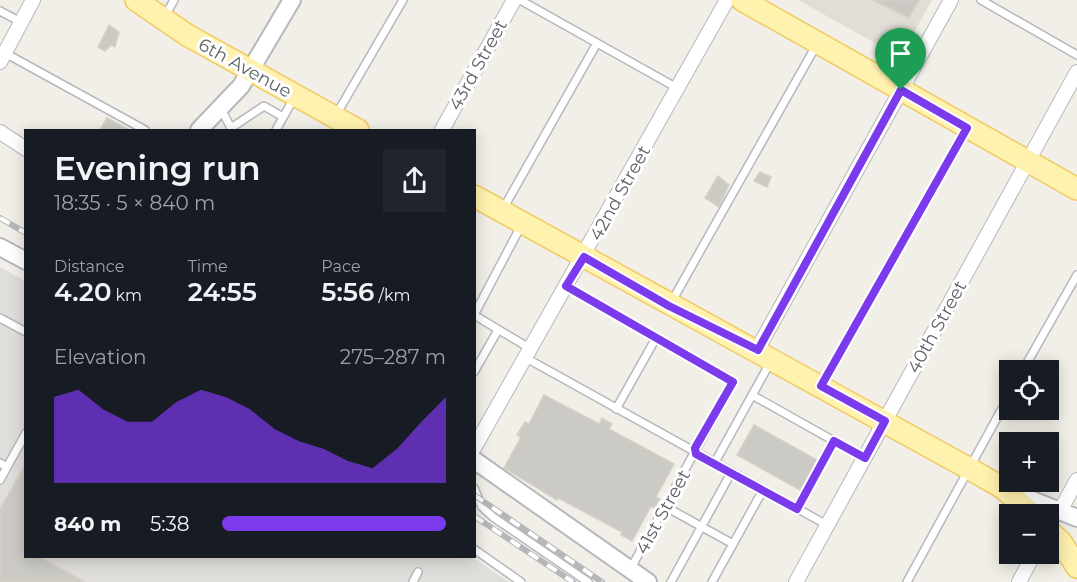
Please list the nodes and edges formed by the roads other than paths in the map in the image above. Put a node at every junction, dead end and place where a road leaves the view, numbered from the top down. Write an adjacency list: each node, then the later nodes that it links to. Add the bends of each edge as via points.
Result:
1 (33, 0): 14 (street)
2 (136, 0): 13 (main road, 6th Avenue)
3 (174, 0): 13 (lane)
4 (292, 0): 19 (street)
5 (403, 0): 26 (lane)
6 (514, 0): 33 (street, 43rd Street)
7 (520, 0): 15 (lane)
8 (727, 0): 21 (street, 42nd Street)
9 (742, 0): 16 (main road)
10 (951, 0): 22 (street)
11 (981, 0): 17 (lane)
12 (0, 11): 14 (lane)
13 (163, 20): 19 (main road, 6th Avenue)
14 (21, 22): 18 (street)
15 (597, 43): 21 (lane); 39 (lane)
16 (818, 43): 22 (main road); 46 (lane)
17 (1077, 55)
18 (2, 58): 28 (lane)
19 (250, 71): 23 (main road, 6th Avenue); 24 (street)
20 (1077, 72): 36 (street, 40th Street)
21 (679, 89): 42 (street, 42nd Street)
22 (901, 90): 27 (main road); 54 (street)
23 (295, 96): 25 (lane); 26 (main road, 6th Avenue)
24 (221, 108): 29 (street); 30 (lane)
25 (283, 117): 30 (lane, via 264,106); 31 (lane)
26 (334, 117): 32 (main road, 6th Avenue)
27 (967, 128): 36 (main road); 57 (lane)
28 (143, 129)
29 (200, 129)
30 (231, 129)
31 (277, 129)
32 (356, 129)
33 (443, 129)
34 (0, 132): 35 (street)
35 (24, 148)
36 (1029, 162): 37 (main road); 61 (street, 40th Street)
37 (1077, 189)
38 (476, 197): 39 (main road)
39 (502, 212): 40 (main road)
40 (523, 223): 42 (main road); 47 (lane)
41 (0, 247): 43 (street)
42 (584, 257): 45 (street, 42nd Street); 46 (main road)
43 (24, 260)
44 (1077, 274): 55 (lane)
45 (566, 286): 52 (lane); 53 (street, 42nd Street)
46 (669, 306): 54 (main road)
47 (476, 311)
48 (476, 316): 50 (lane)
49 (0, 318): 51 (lane)
50 (498, 330): 53 (lane); 56 (lane)
51 (24, 331)
52 (656, 338): 59 (lane); 65 (lane, 41st Street, via 733,382 695,448)
53 (528, 353): 59 (lane); 64 (street, 42nd Street)
54 (765, 354): 57 (main road); 58 (lane)
55 (1029, 360)
56 (476, 368)
57 (821, 386): 61 (main road)
58 (752, 395): 63 (lane); 68 (lane)
59 (616, 409): 65 (lane)
60 (999, 413): 70 (lane)
61 (885, 421): 66 (street, 40th Street); 70 (main road)
62 (24, 436): 69 (lane)
63 (834, 441): 66 (lane); 81 (lane)
64 (476, 444)
65 (696, 454): 68 (lane); 80 (lane, 41st Street)
66 (865, 458): 84 (street, 40th Street)
67 (476, 461): 91 (street)
68 (714, 464): 71 (lane)
69 (4, 465): 72 (lane)
70 (968, 468): 74 (main road); 100 (lane)
71 (731, 473): 75 (lane); 85 (lane)
72 (0, 480)
73 (1077, 480): 82 (street)
74 (999, 486)
75 (763, 490): 81 (lane); 87 (lane)
76 (476, 492): 95 (lane, via 486,512)
77 (1007, 492): 79 (main road)
78 (1014, 492): 82 (street)
79 (1021, 504)
80 (666, 507): 85 (lane); 91 (lane, 41st Street)
81 (797, 509): 84 (lane)
82 (1061, 509): 83 (street)
83 (1077, 518)
84 (827, 525): 99 (street, 40th Street)
85 (701, 526): 87 (lane); 97 (lane)
86 (1059, 540): 90 (main road)
87 (733, 544): 98 (lane)
88 (476, 550): 94 (lane)
89 (1029, 564): 101 (street)
90 (1077, 567)
91 (630, 571): 96 (street)
92 (418, 572): 93 (lane)
93 (413, 582)
94 (521, 582)
95 (588, 582)
96 (648, 582)
97 (671, 582)
98 (712, 582)
99 (796, 582)
100 (907, 582)
101 (1019, 582)

